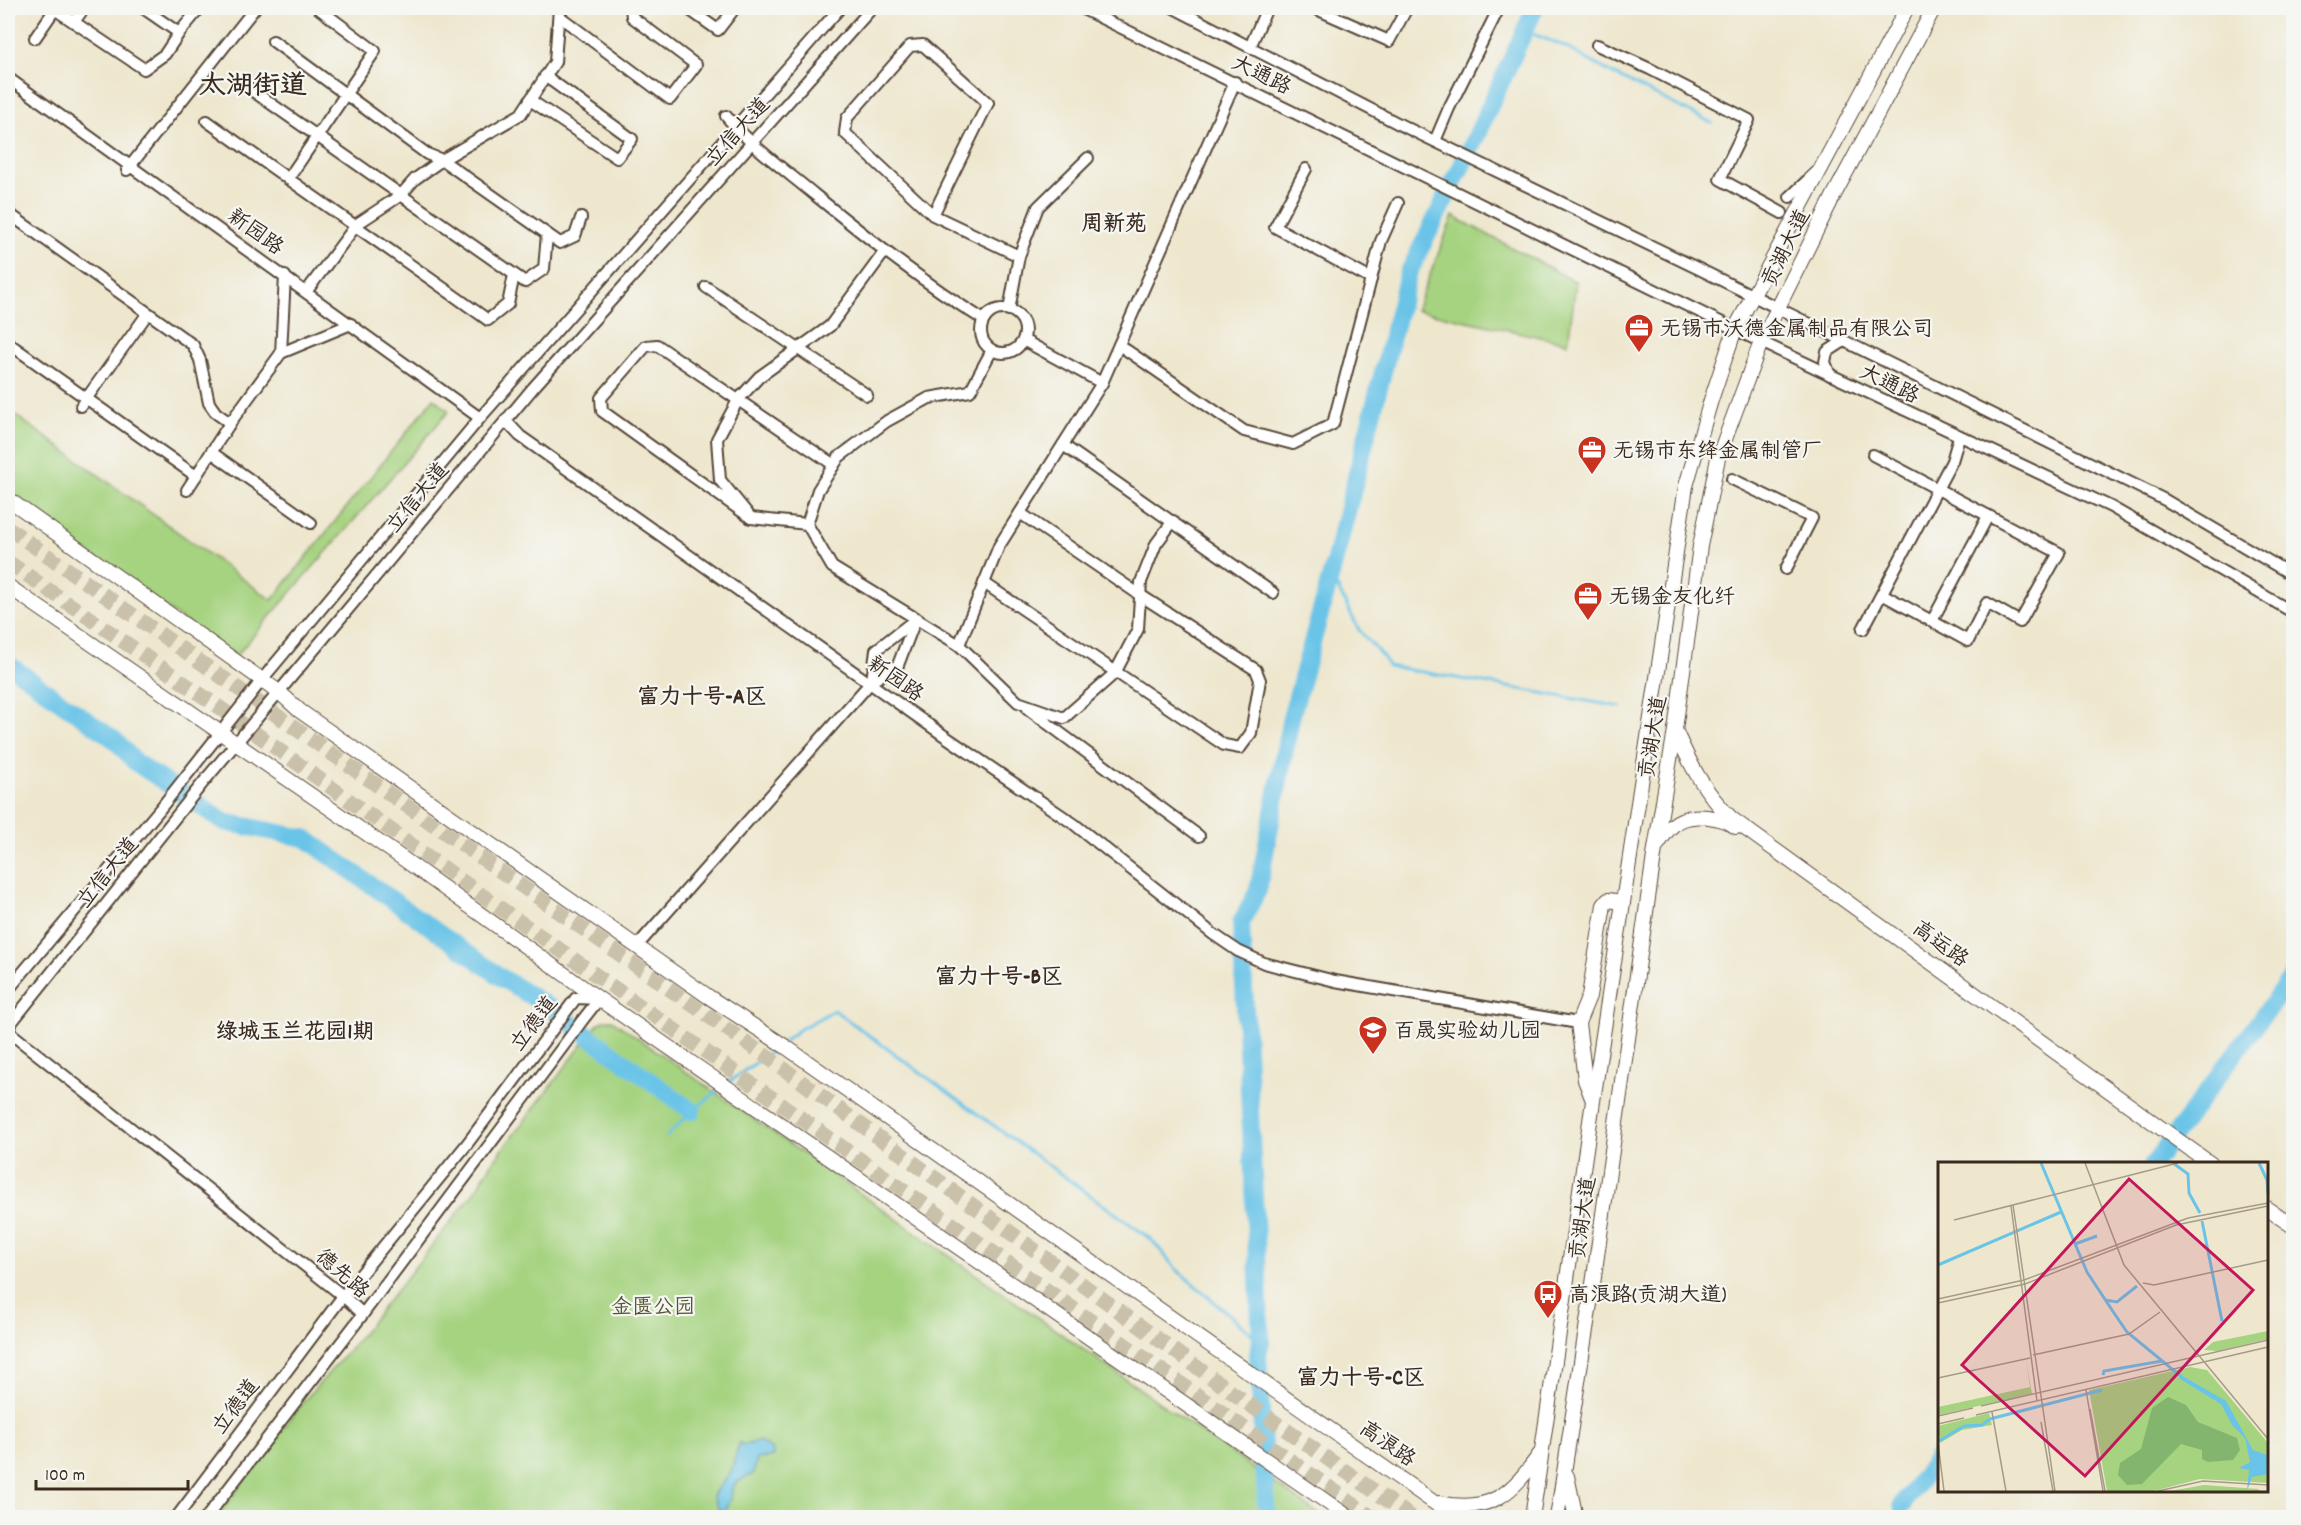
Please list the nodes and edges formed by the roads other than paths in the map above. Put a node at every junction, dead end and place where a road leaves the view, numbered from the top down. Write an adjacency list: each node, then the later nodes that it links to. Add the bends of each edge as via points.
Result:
1 (54, 8): 21 (street); 23 (street)
2 (84, 8): 21 (street)
3 (143, 8): 22 (street)
4 (200, 8): 22 (street)
5 (255, 8): 42 (street)
6 (318, 8): 32 (street, via 375,51)
7 (632, 8): 20 (street, via 632,17 696,64 670,99)
8 (687, 8): 9 (street, via 718,30)
9 (735, 8)
10 (840, 8): 36 (street, 立信大道)
11 (873, 8): 38 (street, 立信大道)
12 (1081, 8): 30 (street, 大通路)
13 (1174, 8): 26 (street, 大通路)
14 (1267, 8): 26 (street)
15 (1314, 8): 16 (street, via 1389,41)
16 (1407, 8)
17 (1499, 8): 39 (street, via 1449,108)
18 (1907, 8): 43 (main road, 贡湖大道)
19 (1934, 8): 63 (main road, 贡湖大道)
20 (559, 12): 27 (street, via 555,62)
21 (74, 22): 22 (street, via 144,69 165,54)
22 (179, 33)
23 (34, 38)
24 (273, 41): 32 (street)
25 (1598, 45): 50 (street, via 1749,120 1720,179)
26 (1250, 46): 39 (street, 大通路)
27 (545, 76): 33 (street); 33 (street, via 632,139 617,158)
28 (8, 78): 42 (street, 新园路)
29 (240, 82): 37 (street)
30 (1235, 82): 68 (street, 大通路); 73 (street)
31 (8, 84): 42 (street, 新园路)
32 (346, 94): 37 (street); 41 (street, via 427,154)
33 (530, 100): 41 (street, via 521,114)
34 (726, 116): 36 (street)
35 (207, 121): 45 (street)
36 (736, 127): 38 (street); 82 (street, 立信大道)
37 (318, 137): 45 (street); 46 (street)
38 (753, 142): 55 (street); 83 (street, 立信大道)
39 (1439, 143): 62 (street, 大通路)
40 (1088, 158): 56 (street, via 1038,207)
41 (442, 160): 46 (street, via 415,179); 54 (street)
42 (129, 167): 58 (street, 新园路)
43 (1821, 167): 47 (street); 62 (main road, 贡湖大道)
44 (1306, 169): 59 (street, via 1275,227)
45 (288, 179): 53 (street)
46 (401, 195): 53 (street); 57 (street)
47 (1790, 197)
48 (1398, 203): 59 (street, via 1381,241)
49 (8, 213): 65 (street)
50 (1782, 213)
51 (933, 215): 51 (street, via 988,103 923,45 910,46 847,118 845,133); 56 (street)
52 (581, 218): 54 (street, via 575,236 560,243)
53 (357, 225): 57 (street, via 488,320 508,304); 61 (street)
54 (547, 234): 57 (street, via 544,269 525,282)
55 (885, 251): 66 (street); 74 (street, via 830,326)
56 (1019, 256): 64 (street)
57 (514, 275)
58 (285, 278): 61 (street, 新园路); 67 (street, 新园路); 76 (street)
59 (1371, 279): 73 (street, via 1333,424 1293,444 1244,431)
60 (706, 287): 74 (street)
61 (306, 291): 67 (street, 新园路)
62 (1752, 295): 63 (street, 大通路); 68 (main road, 贡湖大道)
63 (1778, 308): 70 (street, 大通路); 71 (main road, 贡湖大道)
64 (1009, 310): 66 (street, via 995,310); 69 (street, via 1021,319)
65 (148, 313): 81 (street); 84 (street, via 193,345 209,403)
66 (984, 320): 75 (street, via 981,333)
67 (350, 325): 76 (street); 82 (street, 新园路)
68 (1734, 329): 71 (street, 大通路); 123 (main road, 贡湖大道, via 1686,486)
69 (1023, 340): 75 (street, via 1012,351); 78 (street)
70 (1844, 341): 77 (street, via 1827,352 1825,362); 102 (street, 大通路, via 2165,500)
71 (1761, 342): 77 (street, 大通路); 118 (main road, 贡湖大道, via 1718,458 1700,546)
72 (8, 343): 81 (street)
73 (1119, 345): 78 (street)
74 (797, 350): 79 (street); 80 (street, via 759,377)
75 (992, 350): 89 (street, via 970,391 929,398 886,421)
76 (281, 353): 84 (street)
77 (1830, 375): 85 (street, 大通路)
78 (1102, 383): 86 (street)
79 (867, 395)
80 (738, 400): 89 (street); 97 (street, via 717,440 720,480); 97 (street, via 657,345 646,345 601,398 602,411)
81 (84, 402): 90 (street)
82 (479, 419): 114 (street, 立信大道)
83 (508, 419): 115 (street, 新园路, via 520,436); 116 (street, 立信大道)
84 (230, 423): 87 (street)
85 (1959, 437): 93 (street); 108 (street, 大通路, via 2110,507)
86 (1063, 446): 95 (street); 98 (street)
87 (211, 452): 90 (street); 99 (street)
88 (1873, 455): 93 (street)
89 (834, 465): 100 (street, via 818,490)
90 (196, 476): 92 (street)
91 (1732, 479): 101 (street, via 1812,518)
92 (187, 490)
93 (1937, 490): 96 (street); 106 (street)
94 (8, 499): 114 (main road, 高浪路)
95 (1020, 513): 103 (street, via 999,546); 107 (street)
96 (1988, 516): 110 (street); 110 (street, via 2059,553 2020,622 1987,603 1968,641)
97 (751, 518): 100 (street)
98 (1173, 521): 105 (street); 107 (street, via 1156,544)
99 (311, 523)
100 (807, 524): 109 (street, via 831,567)
101 (1786, 569)
102 (2294, 576)
103 (984, 583): 112 (street); 113 (street)
104 (8, 586): 119 (main road)
105 (1273, 593)
106 (1882, 594): 110 (street); 111 (street)
107 (1140, 595): 113 (street, via 1138,629); 113 (street, via 1256,670 1260,680 1251,733 1240,748 1224,745)
108 (2294, 613)
109 (916, 618): 112 (street); 115 (street, via 898,665); 115 (street, via 876,650)
110 (1932, 621)
111 (1863, 629)
112 (960, 645): 117 (street)
113 (1115, 673): 117 (street, via 1064,718)
114 (262, 681): 116 (main road, 高浪路); 119 (street, 立信大道)
115 (871, 682): 124 (street); 127 (street, 新园路, via 1076,821 1215,933 1265,961)
116 (279, 692): 120 (street, 立信大道); 124 (main road, 高浪路, via 300,711)
117 (1018, 702): 121 (street)
118 (1675, 730): 122 (main road, 贡湖大道); 133 (main road, 高运路, via 1700,782 1732,819)
119 (222, 733): 120 (main road); 125 (street, 立信大道)
120 (236, 744): 126 (main road); 128 (street, 立信大道)
121 (1199, 836)
122 (1655, 849): 132 (main road, 高运路, via 1667,830 1681,820 1702,816 1728,822); 139 (main road, 贡湖大道)
123 (1623, 902): 127 (main road, via 1608,900 1604,905 1589,996); 131 (main road, 贡湖大道)
124 (638, 946): 140 (main road, 高浪路)
125 (8, 990)
126 (598, 999): 136 (street, 立德道, via 576,998 467,1143); 137 (street, 立德道, bridge); 143 (main road)
127 (1578, 1022): 131 (main road, via 1585,1080)
128 (8, 1027)
129 (8, 1031): 136 (street, 德先路)
130 (8, 1038): 136 (street, 德先路)
131 (1593, 1101): 138 (main road, 贡湖大道)
132 (2202, 1162)
133 (2208, 1162)
134 (2268, 1206): 135 (main road)
135 (2294, 1225)
136 (342, 1298): 137 (street, 德先路); 141 (street, 立德道)
137 (363, 1314): 142 (street, 立德道)
138 (1543, 1450): 140 (main road, via 1519,1484 1495,1500 1475,1506); 145 (main road, 贡湖大道)
139 (1565, 1468): 146 (main road, 贡湖大道); 147 (main road)
140 (1434, 1502): 144 (main road, 高浪路)
141 (176, 1518)
142 (206, 1518)
143 (1350, 1518)
144 (1456, 1518)
145 (1532, 1518)
146 (1557, 1518)
147 (1576, 1518)

